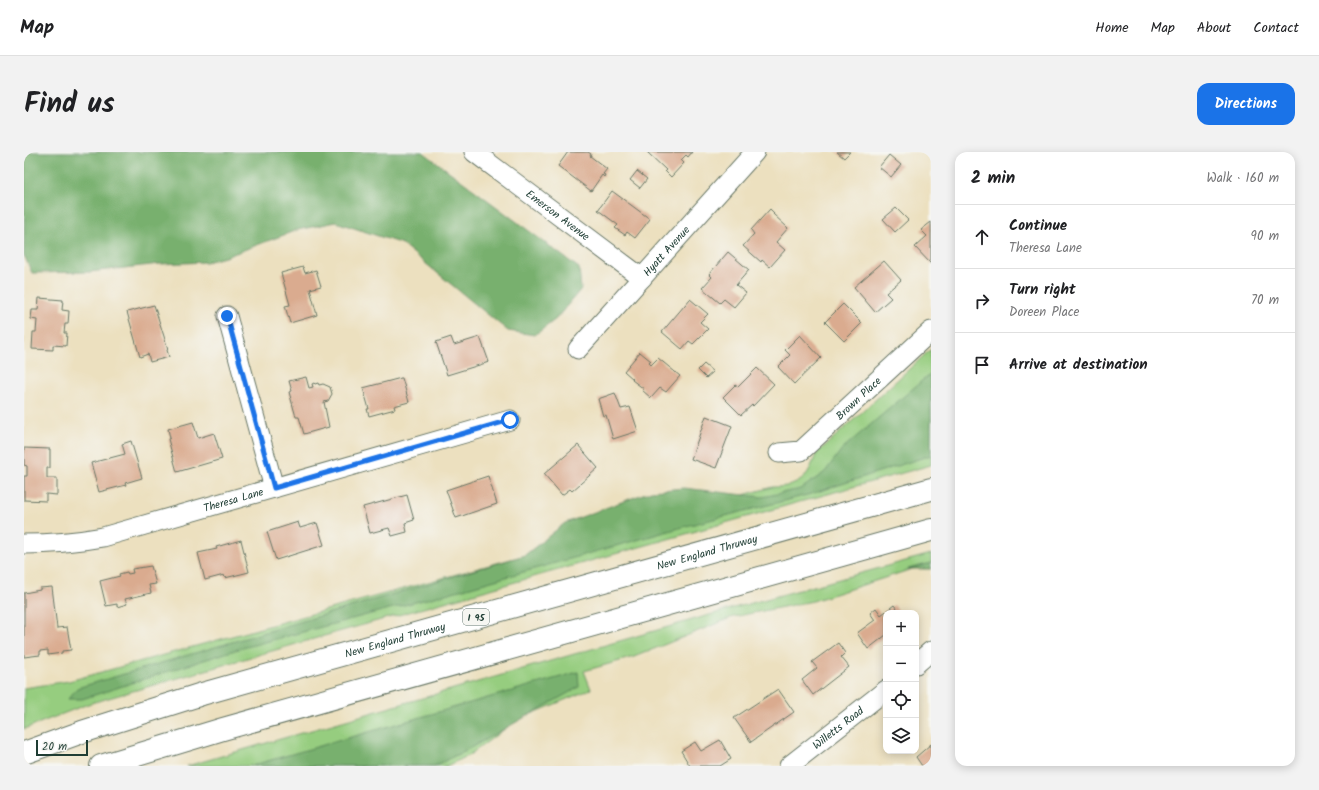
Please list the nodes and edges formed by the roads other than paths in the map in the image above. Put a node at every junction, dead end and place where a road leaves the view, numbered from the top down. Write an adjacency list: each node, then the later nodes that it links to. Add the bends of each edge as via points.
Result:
1 (474, 152): 3 (street, Emerson Avenue)
2 (755, 152): 3 (street, Hyatt Avenue)
3 (642, 278): 6 (street, Hyatt Avenue)
4 (227, 316): 9 (street)
5 (931, 331): 8 (street, Brown Place, via 801,451)
6 (578, 349)
7 (510, 420): 9 (street, Theresa Lane)
8 (779, 453)
9 (274, 488): 12 (street, Theresa Lane, via 103,536 59,544)
10 (931, 489): 16 (highway, New England Thruway / I 95, via 141,712)
11 (931, 530): 17 (highway, via 223,729)
12 (24, 544)
13 (931, 651): 14 (street)
14 (919, 661)
15 (883, 692): 18 (street, Willetts Road)
16 (24, 753)
17 (101, 766)
18 (789, 766)

